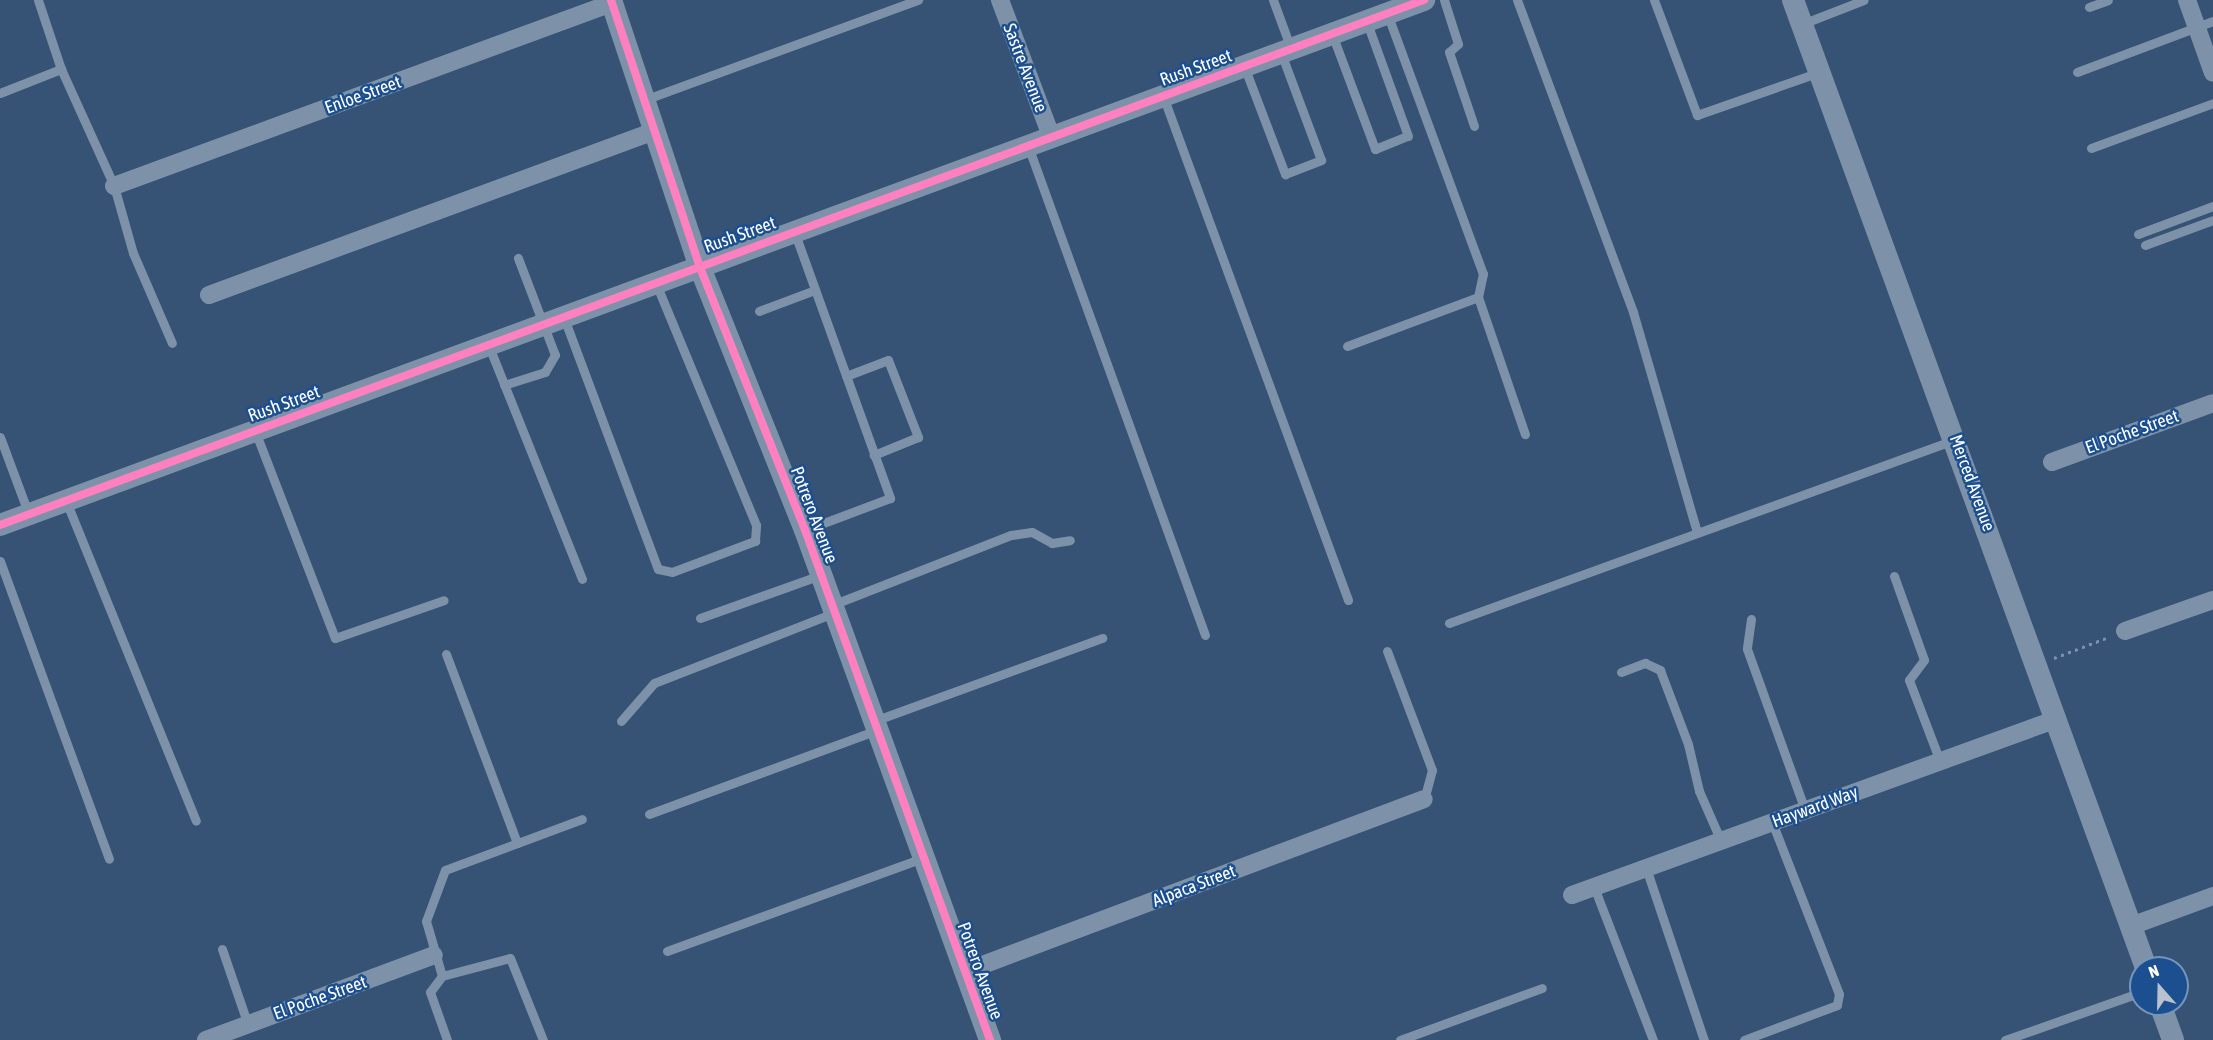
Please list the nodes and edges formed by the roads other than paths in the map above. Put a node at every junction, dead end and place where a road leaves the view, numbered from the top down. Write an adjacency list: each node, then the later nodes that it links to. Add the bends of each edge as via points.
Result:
1 (38, 0): 21 (lane)
2 (918, 0): 27 (lane)
3 (999, 0): 31 (street, Sastre Avenue)
4 (1273, 0): 19 (lane)
5 (1424, 0): 15 (street, Rush Street)
6 (1444, 0): 29 (lane, via 1458,44 1449,52)
7 (1517, 0): 64 (lane, via 1633,312)
8 (1654, 0): 22 (lane, via 1697,114)
9 (1793, 0): 16 (street, Merced Avenue)
10 (1864, 0): 16 (lane)
11 (2108, 0): 14 (lane)
12 (2187, 0): 17 (street)
13 (611, 2): 27 (street, Potrero Avenue); 34 (street, Enloe Street)
14 (2089, 7)
15 (1383, 12): 18 (street, Rush Street); 18 (lane, via 1408,136 1375,149); 45 (lane, via 1483,274)
16 (1802, 24): 22 (street, Merced Avenue)
17 (2205, 24): 23 (lane); 24 (street)
18 (1332, 34): 19 (street, Rush Street)
19 (1286, 51): 20 (street, Rush Street); 20 (lane, via 1321,160 1285,174)
20 (1244, 66): 26 (street, Rush Street)
21 (61, 69): 25 (lane); 34 (lane)
22 (1820, 72): 57 (street, Merced Avenue)
23 (2078, 72)
24 (2213, 73)
25 (0, 93)
26 (1164, 96): 31 (street, Rush Street); 71 (lane)
27 (641, 101): 30 (street, Potrero Avenue)
28 (2213, 103): 33 (lane)
29 (1474, 126)
30 (653, 132): 41 (street, Potrero Avenue); 44 (street)
31 (1051, 136): 32 (street, Rush Street)
32 (1028, 146): 37 (street, Rush Street); 78 (lane)
33 (2091, 148)
34 (114, 186): 48 (lane, via 133,254)
35 (2213, 206): 38 (lane)
36 (2213, 220): 39 (lane)
37 (794, 231): 41 (street, Rush Street); 43 (lane)
38 (2138, 234)
39 (2145, 245)
40 (518, 258): 47 (lane)
41 (699, 266): 42 (street, Rush Street); 63 (street, Potrero Avenue)
42 (655, 281): 47 (street, Rush Street); 47 (lane, via 756,525 756,541 672,572 658,569 616,458)
43 (815, 290): 46 (lane); 51 (lane)
44 (209, 295)
45 (1478, 297): 50 (lane); 55 (lane)
46 (759, 311)
47 (554, 320): 49 (street, Rush Street); 52 (lane, via 554,363 545,372)
48 (172, 343)
49 (488, 344): 52 (lane); 54 (street, Rush Street)
50 (1347, 346)
51 (846, 376): 58 (lane); 58 (lane, via 888,360 918,437)
52 (504, 385): 69 (lane)
53 (2213, 403): 59 (street, El Poche Street)
54 (255, 431): 60 (street, Rush Street); 70 (lane, via 335,638)
55 (1525, 434)
56 (0, 437): 61 (lane)
57 (1955, 440): 64 (lane); 83 (street, Merced Avenue)
58 (874, 455): 63 (lane, via 890,498)
59 (2052, 462)
60 (66, 501): 61 (street, Rush Street); 91 (lane)
61 (29, 515): 62 (street, Rush Street)
62 (0, 525)
63 (805, 531): 67 (street, Potrero Avenue)
64 (1697, 533): 76 (lane)
65 (1070, 540): 73 (lane, via 1052,543 1032,532 1011,535)
66 (0, 561): 96 (lane)
67 (821, 575): 73 (street, Potrero Avenue); 74 (lane)
68 (1894, 576): 86 (lane, via 1924,660 1909,680)
69 (582, 579)
70 (444, 600)
71 (1348, 600)
72 (2213, 600): 77 (street)
73 (833, 609): 84 (lane, via 654,683); 85 (street, Potrero Avenue)
74 (700, 618)
75 (1751, 619): 88 (lane, via 1747,649)
76 (1449, 623)
77 (2125, 631)
78 (1205, 635)
79 (1102, 638): 85 (lane)
80 (1387, 651): 87 (lane, via 1432,770)
81 (446, 654): 94 (lane)
82 (1621, 672): 93 (lane, via 1645,663 1660,669 1699,791)
83 (2057, 719): 86 (street, Hayward Way); 101 (street, Merced Avenue)
84 (621, 721)
85 (875, 726): 89 (lane); 95 (street, Potrero Avenue)
86 (1940, 761): 88 (street, Hayward Way)
87 (1425, 799): 106 (street, Alpaca Street)
88 (1805, 810): 92 (street, Hayward Way)
89 (649, 814)
90 (582, 819): 94 (lane)
91 (196, 821)
92 (1772, 822): 93 (street, Hayward Way); 119 (lane, via 1839,994 1837,1005)
93 (1721, 841): 97 (street, Hayward Way)
94 (517, 843): 104 (lane, via 445,870 426,921)
95 (923, 858): 103 (lane); 106 (street, Potrero Avenue)
96 (109, 859)
97 (1646, 868): 98 (street, Hayward Way); 118 (lane)
98 (1594, 887): 99 (street, Hayward Way); 117 (lane)
99 (1572, 895)
100 (2213, 896): 101 (street)
101 (2131, 926): 105 (street, Merced Avenue)
102 (222, 949): 111 (lane)
103 (667, 951)
104 (434, 955): 107 (lane); 111 (street, El Poche Street)
105 (2142, 956)
106 (964, 972): 115 (street, Potrero Avenue)
107 (442, 976): 113 (lane, via 430,992); 114 (lane, via 510,958)
108 (1542, 988): 116 (lane)
109 (2129, 996): 120 (lane)
110 (2164, 1016): 121 (street)
111 (248, 1025): 112 (street, El Poche Street)
112 (206, 1040)
113 (447, 1040)
114 (543, 1040)
115 (990, 1040)
116 (1400, 1040)
117 (1653, 1040)
118 (1704, 1040)
119 (1744, 1040)
120 (2005, 1040)
121 (2173, 1040)

